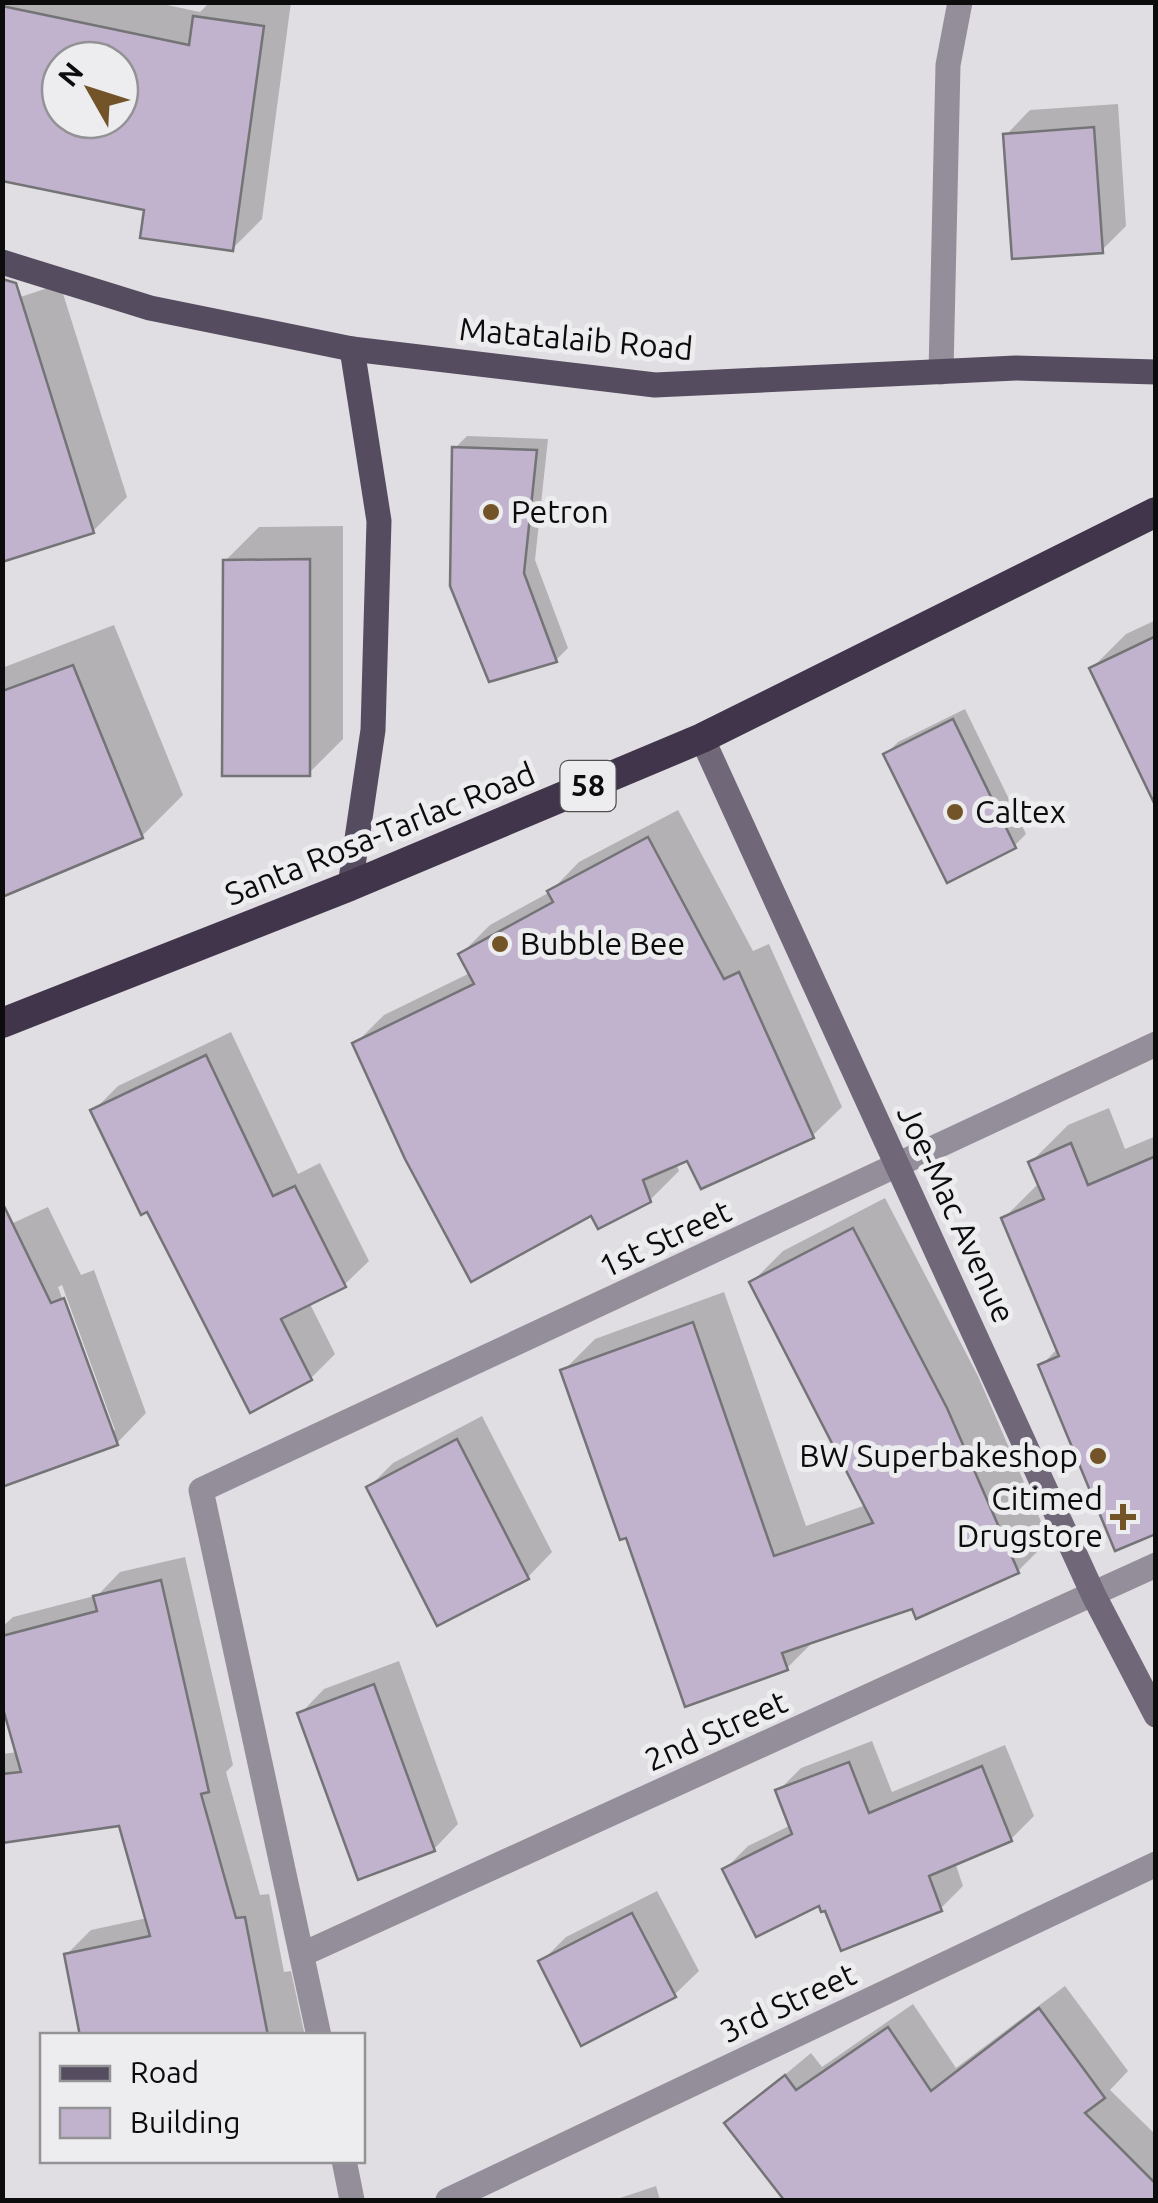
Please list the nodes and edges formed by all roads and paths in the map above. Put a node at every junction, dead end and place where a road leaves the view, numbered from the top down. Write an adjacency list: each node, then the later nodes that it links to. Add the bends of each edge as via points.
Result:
1 (960, 2): 4 (street, via 948,65)
2 (2, 262): 3 (main road, Matatalaib Road, via 150,308)
3 (352, 349): 4 (main road, Matatalaib Road, via 655,385); 8 (main road, via 380,520 373,730)
4 (941, 372): 5 (main road, Matatalaib Road)
5 (1156, 372)
6 (1156, 512): 7 (highway, Santa Rosa-Tarlac Road / 58)
7 (702, 738): 8 (highway, Santa Rosa-Tarlac Road / 58); 11 (street, Joe-Mac Avenue)
8 (350, 886): 9 (highway, Santa Rosa-Tarlac Road / 58)
9 (2, 1022)
10 (1156, 1044): 11 (street, 1st Street)
11 (899, 1166): 13 (street, Joe-Mac Avenue); 16 (street, 1st Street, via 201,1490)
12 (1156, 1565): 13 (street, 2nd Street)
13 (1094, 1596): 14 (street, Joe-Mac Avenue); 16 (street, 2nd Street)
14 (1156, 1715)
15 (1156, 1864): 20 (street, 3rd Street)
16 (303, 1954): 17 (street)
17 (318, 2033)
18 (345, 2163): 19 (street)
19 (352, 2200)
20 (448, 2200)

